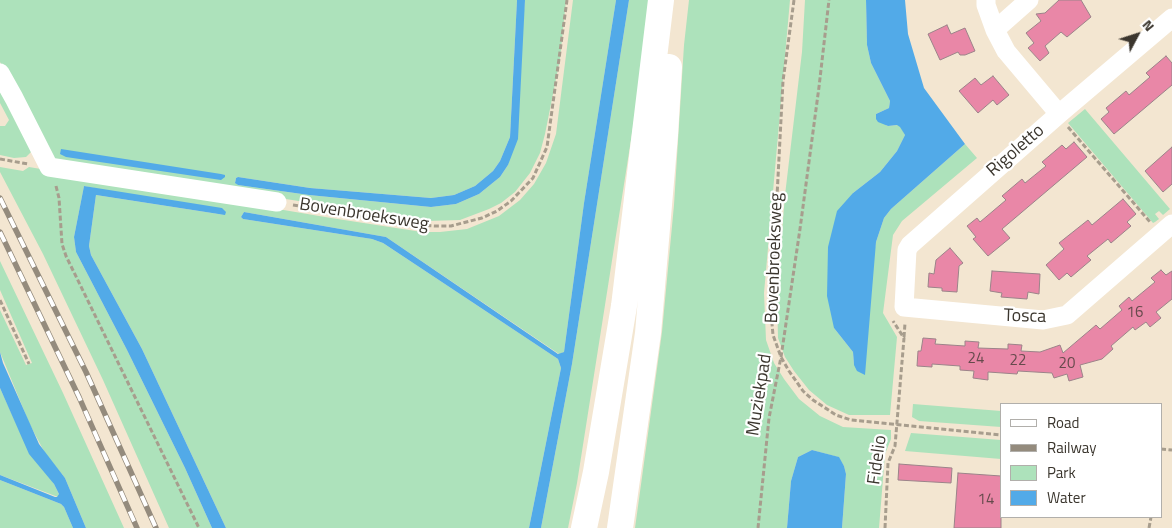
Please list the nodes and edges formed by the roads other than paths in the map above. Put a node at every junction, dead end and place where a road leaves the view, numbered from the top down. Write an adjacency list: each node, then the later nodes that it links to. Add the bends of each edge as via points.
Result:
1 (661, 0): 12 (highway, via 624,306)
2 (674, 0): 13 (highway, via 648,333)
3 (986, 0): 6 (street)
4 (1029, 0): 6 (street)
5 (1172, 18): 8 (street, Rigoletto)
6 (995, 30): 8 (street, via 1006,51)
7 (0, 73): 9 (street, Bovenbroeksweg, via 49,167)
8 (1059, 114): 11 (street, Rigoletto, via 910,245)
9 (278, 202)
10 (1166, 229): 11 (street, Tosca, via 1067,314 1043,320)
11 (897, 312)
12 (584, 528)
13 (620, 528)

